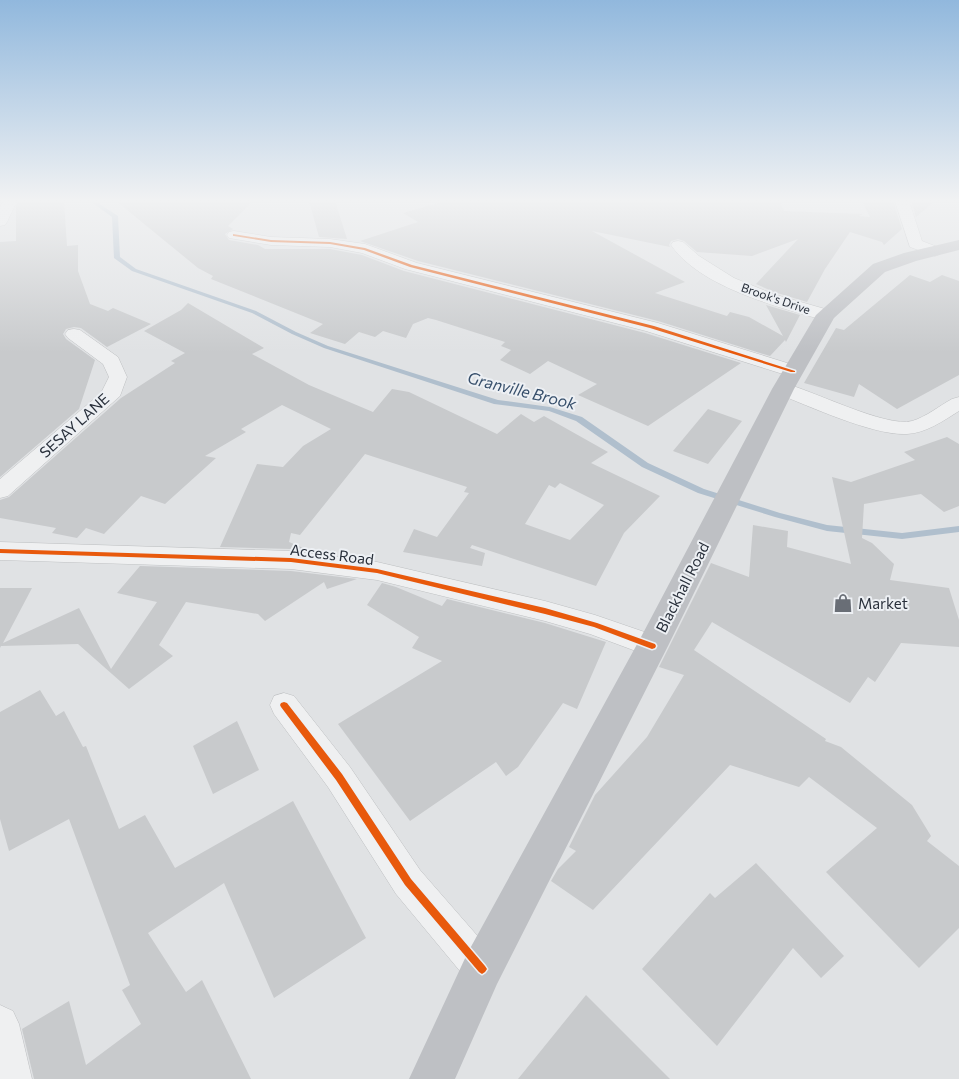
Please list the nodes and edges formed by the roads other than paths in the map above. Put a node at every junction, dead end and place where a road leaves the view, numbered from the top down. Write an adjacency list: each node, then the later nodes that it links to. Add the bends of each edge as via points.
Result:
1 (371, 251): 6 (street, via 411,266 652,327)
2 (685, 251): 4 (street, Brook's Drive, via 702,266 756,294)
3 (934, 251): 4 (main road, Blackhall Road, via 879,268)
4 (826, 315): 6 (main road, Blackhall Road)
5 (74, 334): 9 (street, SESAY LANE, via 110,361 118,377 110,396)
6 (793, 371): 7 (main road, Blackhall Road)
7 (783, 389): 8 (street, via 906,429 922,424); 11 (main road, Blackhall Road)
8 (959, 403)
9 (0, 492)
10 (0, 551): 11 (street, Access Road, via 291,560 377,571 545,611)
11 (652, 646): 13 (main road, Blackhall Road)
12 (284, 705): 13 (street, via 339,777 408,882)
13 (482, 969): 16 (main road, Blackhall Road)
14 (0, 1024): 15 (street)
15 (12, 1079)
16 (432, 1079)

